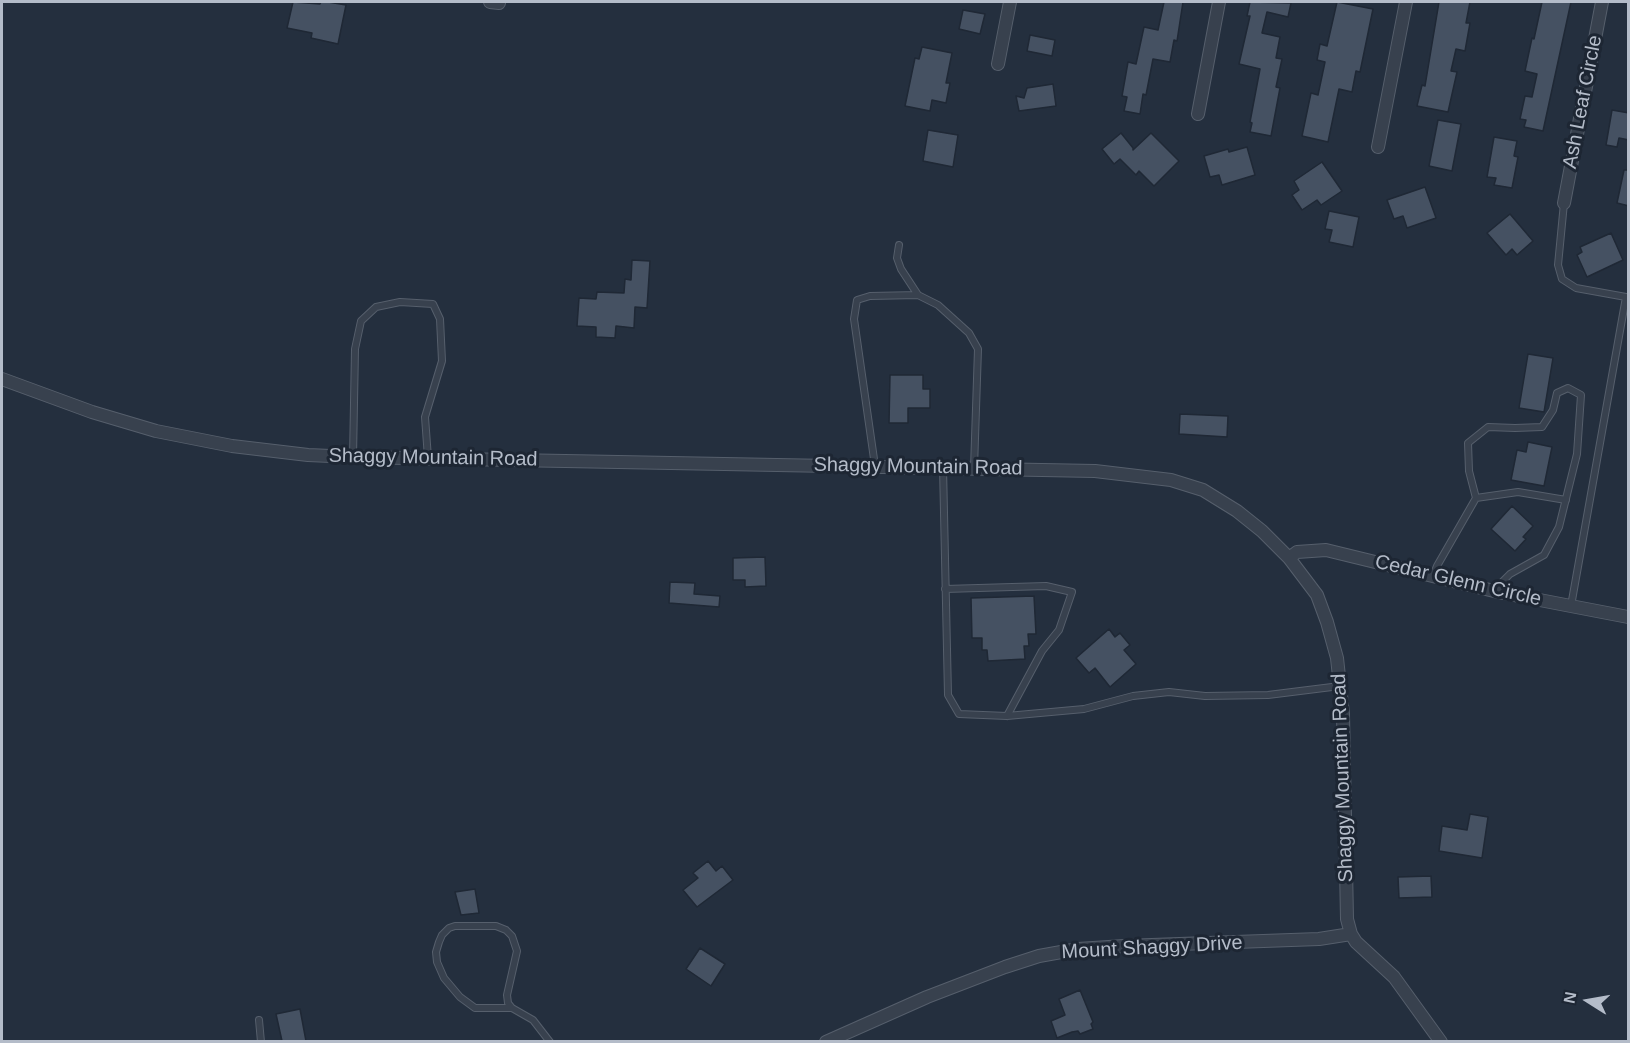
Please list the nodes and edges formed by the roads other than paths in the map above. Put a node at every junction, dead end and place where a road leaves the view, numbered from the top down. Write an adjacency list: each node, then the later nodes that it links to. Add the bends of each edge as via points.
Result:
1 (1010, 2): 5 (street)
2 (1219, 2): 6 (street)
3 (1406, 2): 7 (street)
4 (1602, 2): 8 (street, Ash Leaf Circle)
5 (998, 64)
6 (1198, 114)
7 (1378, 147)
8 (1564, 203): 23 (lane, via 1558,265 1562,279 1576,288 1626,297)
9 (899, 245): 10 (lane, via 897,258 901,269)
10 (918, 295): 14 (lane, via 857,300 854,319); 16 (lane, via 938,305 969,333 978,349)
11 (2, 379): 12 (street, Shaggy Mountain Road, via 92,412 166,433 252,448)
12 (353, 457): 13 (street, Shaggy Mountain Road); 13 (lane, via 355,349 361,321 376,306 400,302 433,304 440,319 442,361 425,417)
13 (428, 458): 14 (street, Shaggy Mountain Road)
14 (875, 466): 15 (street, Shaggy Mountain Road)
15 (943, 467): 16 (street, Shaggy Mountain Road); 21 (lane)
16 (974, 468): 19 (street, Shaggy Mountain Road, via 1095,471 1171,480 1203,490 1237,511)
17 (1476, 498): 18 (lane, via 1518,492); 18 (lane, via 1468,443 1488,427 1542,427 1553,410 1557,393 1568,388 1581,395 1577,454); 20 (lane)
18 (1566, 500): 22 (lane, via 1559,527 1544,555 1510,574 1499,585)
19 (1289, 558): 20 (street, Cedar Glenn Circle, via 1297,552 1326,550); 25 (street, Shaggy Mountain Road, via 1317,595 1337,658)
20 (1433, 577): 22 (street, Cedar Glenn Circle)
21 (945, 589): 26 (lane, via 948,695 958,714); 26 (lane, via 1046,586 1071,592 1059,630 1042,651)
22 (1498, 592): 23 (street, Cedar Glenn Circle)
23 (1571, 607): 24 (street, Cedar Glenn Circle)
24 (1629, 617)
25 (1341, 686): 26 (lane, via 1268,695 1160,693 1083,709); 27 (street, Shaggy Mountain Road, via 1347,919)
26 (1007, 716)
27 (1351, 934): 32 (street, Mount Shaggy Drive, via 1319,939 1078,949 1039,956 927,997); 33 (street, via 1394,977)
28 (512, 1008): 28 (lane, via 507,995 517,951 512,936 496,927 449,928 436,952 450,986 475,1008); 31 (lane, via 533,1020)
29 (259, 1020): 30 (lane)
30 (261, 1041)
31 (549, 1041)
32 (826, 1041)
33 (1441, 1041)

